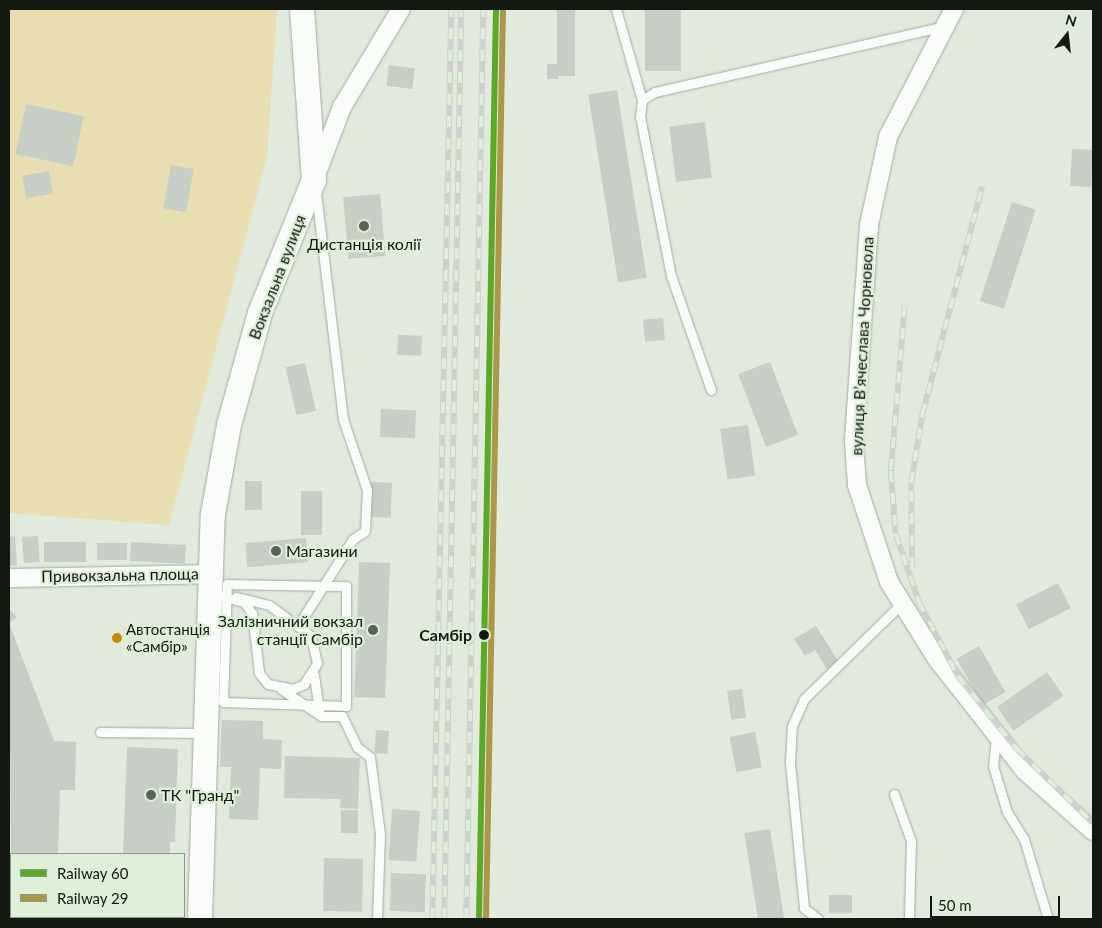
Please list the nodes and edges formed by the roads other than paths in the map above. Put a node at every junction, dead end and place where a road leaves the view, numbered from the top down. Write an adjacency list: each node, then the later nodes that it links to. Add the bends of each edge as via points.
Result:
1 (302, 9): 7 (main road, Вокзальна вулиця)
2 (400, 9): 7 (street, via 342,107)
3 (616, 9): 6 (lane)
4 (954, 9): 5 (street, вулиця Вʼячеслава Чорновола)
5 (947, 25): 6 (lane, via 655,92); 12 (street, вулиця Вʼячеслава Чорновола, via 888,137 869,225 854,442 857,485 873,544)
6 (642, 100): 8 (lane, via 640,117 671,276)
7 (314, 180): 10 (lane, via 343,420 367,490 365,531 354,539); 11 (main road, Вокзальна вулиця, via 260,313 229,425 213,514)
8 (712, 390)
9 (9, 578): 11 (street, Привокзальна площа)
10 (325, 584): 11 (lane, via 227,584); 13 (lane); 17 (lane, via 346,586 346,706)
11 (220, 591): 13 (lane, via 269,605); 15 (lane, via 252,613 259,673 268,684); 16 (lane, via 222,702); 20 (main road, Привокзальна площа)
12 (900, 604): 21 (street, вулиця Вʼячеслава Чорновола); 26 (lane, via 804,699 792,726 790,762 804,908)
13 (299, 624): 14 (lane, via 316,649)
14 (314, 675): 15 (lane, via 293,689); 17 (lane)
15 (280, 688): 16 (lane)
16 (300, 705): 17 (lane); 18 (lane)
17 (317, 706): 18 (lane)
18 (320, 716): 25 (lane, via 342,716 357,747 370,757 380,834)
19 (100, 732): 20 (lane)
20 (204, 733): 24 (main road, Привокзальна площа)
21 (996, 738): 23 (street, вулиця Вʼячеслава Чорновола, via 1025,771); 28 (lane, via 993,766 1007,812 1024,839)
22 (894, 794): 27 (lane, via 911,840)
23 (1093, 831)
24 (200, 919)
25 (377, 919)
26 (818, 919)
27 (909, 919)
28 (1048, 919)

